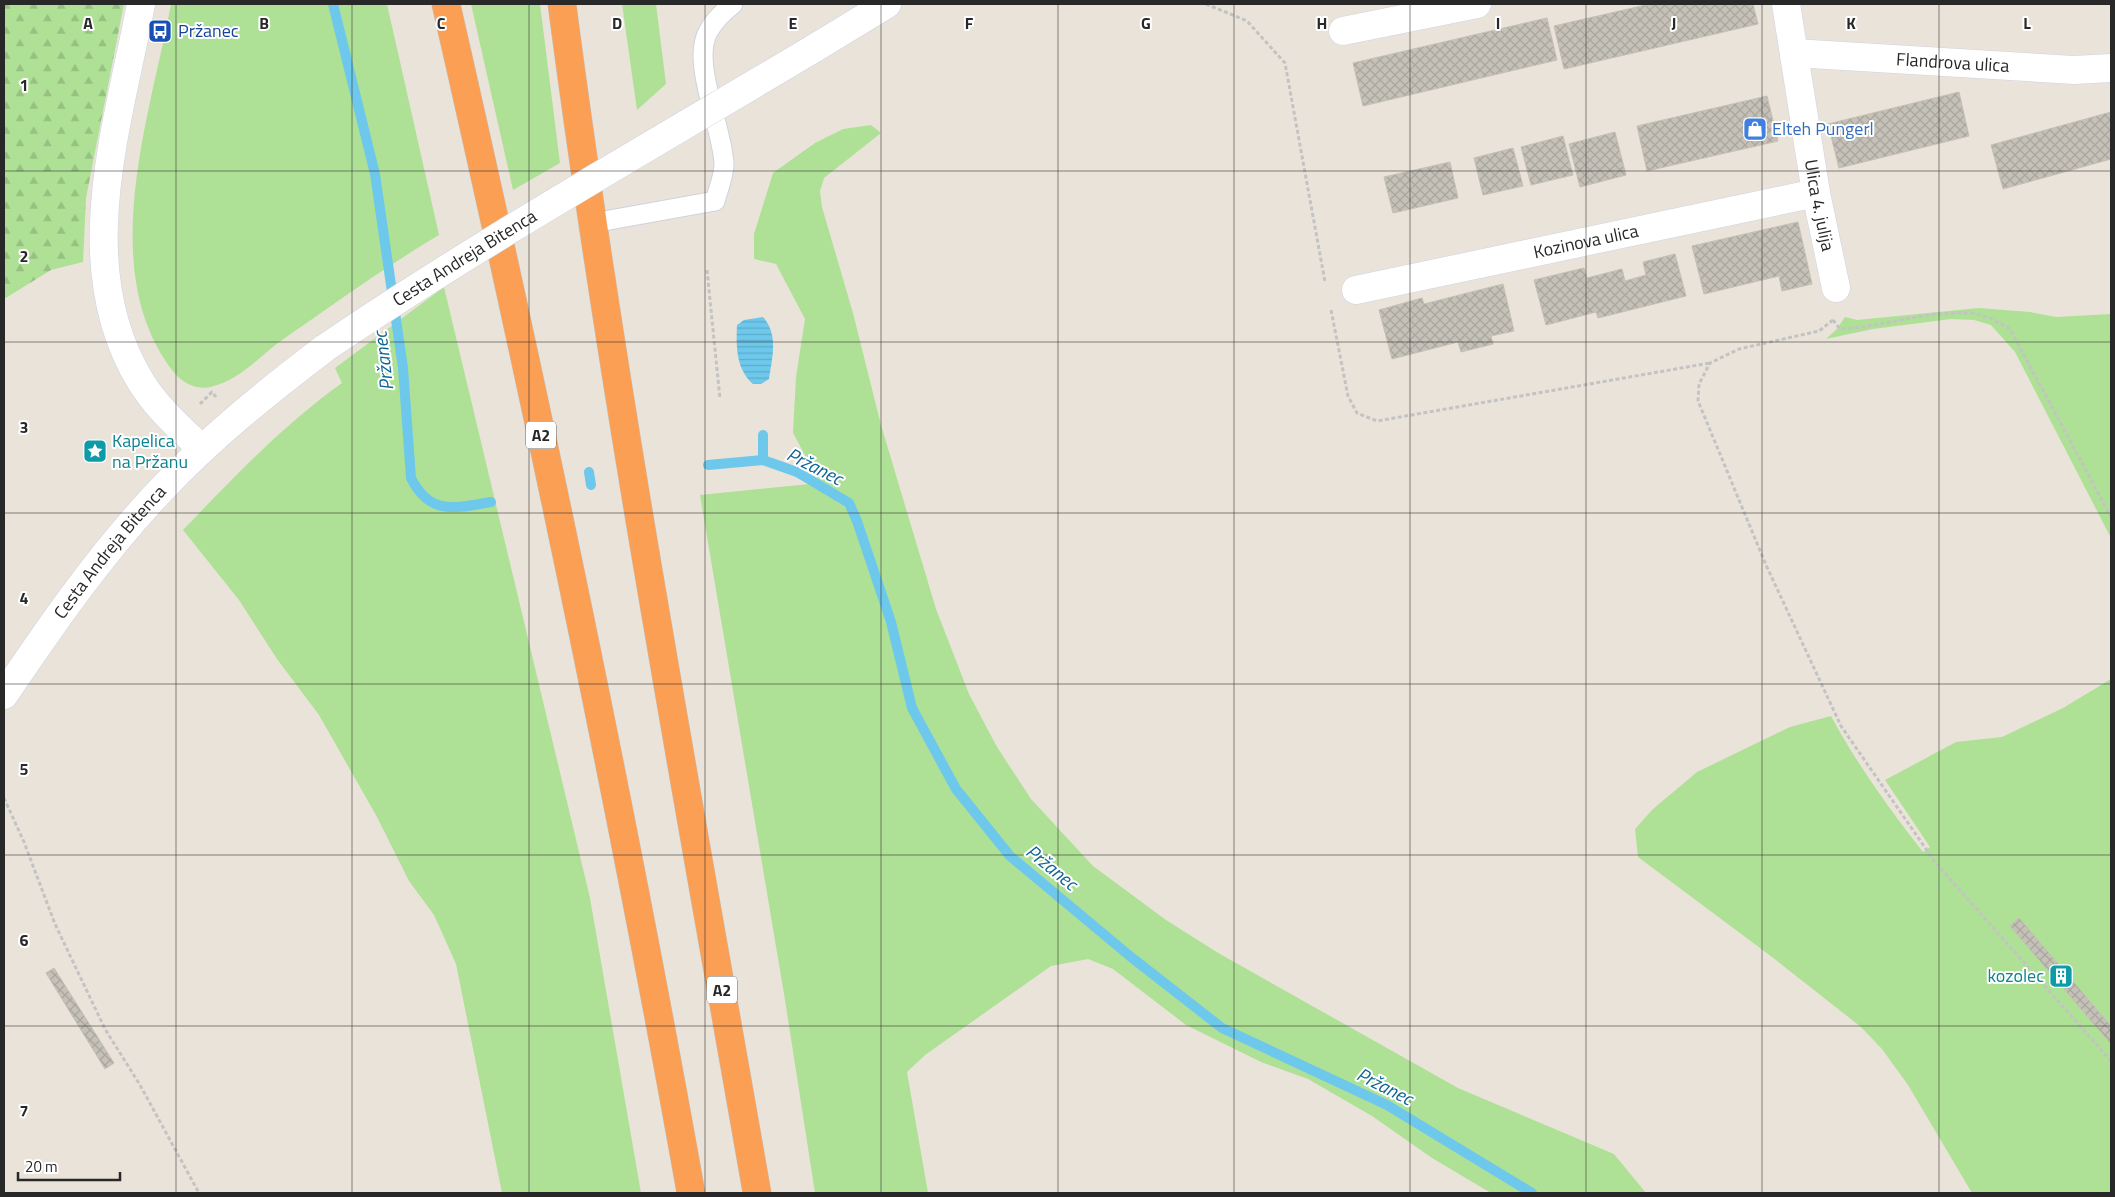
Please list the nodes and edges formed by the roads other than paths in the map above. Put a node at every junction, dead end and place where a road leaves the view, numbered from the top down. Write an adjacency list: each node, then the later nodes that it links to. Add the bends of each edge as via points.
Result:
1 (141, 4): 15 (street, via 110,161 103,242 105,274 118,334 141,382 157,405)
2 (446, 4): 17 (highway, A2, via 576,600)
3 (562, 4): 12 (highway, A2)
4 (733, 4): 12 (lane, via 720,14 706,33 703,56 724,166 715,202)
5 (887, 4): 15 (street, Cesta Andreja Bitenca, bridge, via 394,301 264,394)
6 (1477, 4): 8 (street)
7 (1786, 4): 9 (street, Ulica 4. julija)
8 (1343, 31)
9 (1794, 53): 10 (street, Flandrova ulica, via 2074,70); 11 (street, Ulica 4. julija)
10 (2111, 68)
11 (1816, 193): 13 (street, Ulica 4. julija); 14 (street, Kozinova ulica)
12 (593, 223): 18 (highway, A2, via 667,676)
13 (1836, 288)
14 (1356, 290)
15 (202, 449): 16 (street, Cesta Andreja Bitenca, via 119,537)
16 (4, 695)
17 (691, 1193)
18 (757, 1193)

